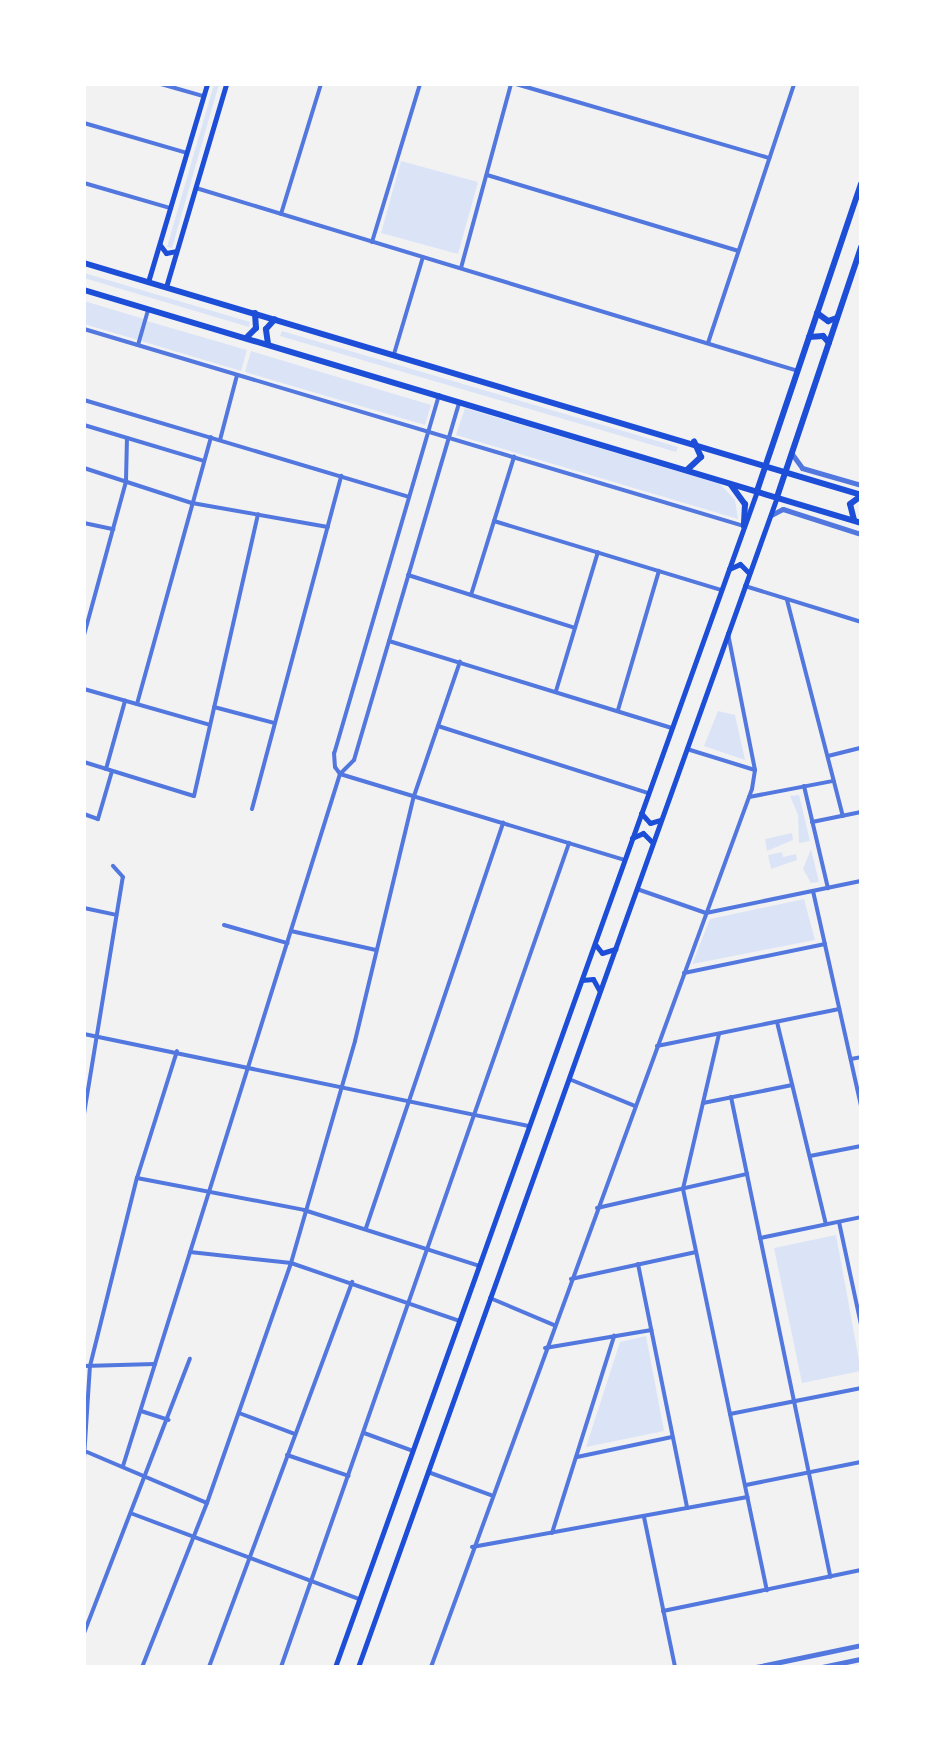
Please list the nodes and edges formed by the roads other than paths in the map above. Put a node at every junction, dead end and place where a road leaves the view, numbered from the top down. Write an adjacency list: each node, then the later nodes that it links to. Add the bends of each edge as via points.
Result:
1 (161, 84): 8 (street)
2 (207, 84): 8 (main road)
3 (226, 84): 15 (main road)
4 (321, 84): 19 (street)
5 (420, 84): 20 (street)
6 (514, 84): 11 (street); 12 (street)
7 (794, 84): 11 (street)
8 (203, 96): 10 (main road)
9 (84, 123): 10 (street)
10 (187, 153): 16 (main road)
11 (769, 158): 24 (street)
12 (487, 175): 24 (street); 28 (street)
13 (84, 183): 16 (street)
14 (861, 186): 18 (main road)
15 (196, 188): 19 (street); 23 (main road)
16 (171, 208): 21 (main road)
17 (861, 208): 18 (main road)
18 (852, 210): 34 (main road)
19 (281, 214): 20 (street)
20 (372, 242): 25 (street)
21 (160, 243): 23 (main road, via 166,253); 29 (main road)
22 (861, 247): 27 (main road)
23 (177, 250): 30 (main road)
24 (738, 251): 40 (street)
25 (423, 257): 28 (street); 44 (street)
26 (84, 263): 29 (main road)
27 (858, 264): 35 (main road)
28 (461, 268): 40 (street)
29 (148, 282): 30 (main road)
30 (166, 287): 33 (main road)
31 (84, 290): 32 (main road)
32 (148, 309): 39 (main road); 43 (street)
33 (255, 313): 36 (main road); 39 (main road, via 256,328)
34 (817, 313): 35 (main road, via 828,321); 38 (main road)
35 (837, 318): 41 (main road)
36 (275, 319): 42 (main road, via 265,332); 44 (main road)
37 (84, 329): 43 (street)
38 (809, 337): 41 (main road, via 823,336); 45 (main road)
39 (246, 338): 42 (main road)
40 (708, 343): 45 (street)
41 (829, 343): 57 (main road)
42 (268, 344): 47 (main road)
43 (138, 345): 46 (street)
44 (394, 354): 56 (main road)
45 (798, 371): 60 (main road)
46 (237, 375): 51 (street); 55 (street)
47 (439, 395): 49 (main road); 51 (street)
48 (84, 400): 52 (street)
49 (460, 401): 54 (street); 62 (main road)
50 (84, 425): 53 (street)
51 (428, 432): 54 (street); 70 (street)
52 (211, 437): 55 (street); 59 (street)
53 (127, 438): 59 (street); 65 (street)
54 (449, 438): 58 (street); 85 (street)
55 (220, 440): 64 (street)
56 (694, 441): 60 (main road); 62 (main road, via 699,461)
57 (793, 450): 63 (main road); 67 (street, via 801,467)
58 (514, 457): 75 (street); 78 (street)
59 (204, 461): 72 (street)
60 (766, 463): 63 (main road); 68 (main road)
61 (84, 468): 65 (street)
62 (684, 469): 66 (main road)
63 (787, 470): 69 (main road); 71 (main road)
64 (341, 476): 70 (street); 79 (street)
65 (126, 481): 72 (street); 80 (street)
66 (724, 481): 68 (main road); 78 (main road, via 745,504)
67 (861, 485)
68 (757, 491): 71 (main road); 78 (main road)
69 (861, 495): 76 (main road, via 849,508)
70 (409, 497): 115 (street, via 334,753)
71 (777, 497): 74 (main road); 76 (main road)
72 (192, 503): 73 (street); 101 (street)
73 (258, 514): 79 (street); 102 (street)
74 (770, 516): 81 (street, via 783,509); 86 (main road)
75 (494, 521): 82 (street); 89 (street)
76 (858, 522)
77 (84, 523): 80 (street)
78 (744, 526): 84 (main road)
79 (328, 527): 104 (street)
80 (113, 529): 91 (street)
81 (861, 534)
82 (598, 552): 83 (street); 93 (street)
83 (659, 570): 88 (street); 103 (street)
84 (728, 571): 86 (main road, via 743,565); 88 (main road)
85 (408, 575): 89 (street); 96 (street)
86 (748, 578): 87 (main road)
87 (745, 586): 90 (street); 94 (main road)
88 (721, 590): 107 (main road)
89 (471, 595): 93 (street)
90 (787, 600): 92 (street); 110 (street)
91 (86, 622): 95 (street)
92 (861, 624)
93 (575, 628): 99 (street)
94 (728, 634): 109 (main road); 113 (street)
95 (84, 635)
96 (389, 641): 97 (street); 115 (street, via 354,760)
97 (460, 662): 99 (street); 106 (street)
98 (84, 689): 100 (street)
99 (556, 692): 103 (street)
100 (125, 701): 101 (street); 112 (street)
101 (137, 704): 105 (street)
102 (214, 707): 104 (street); 105 (street)
103 (618, 710): 107 (street)
104 (275, 723): 121 (street)
105 (210, 725): 114 (street, via 194,796)
106 (438, 726): 118 (street); 119 (street)
107 (671, 728): 118 (main road)
108 (861, 748): 110 (street)
109 (687, 749): 113 (street); 126 (main road)
110 (828, 756): 116 (street)
111 (84, 762): 112 (street)
112 (106, 769): 114 (street)
113 (755, 770): 120 (street)
114 (112, 771): 124 (street, via 98,819)
115 (340, 774): 119 (street); 142 (street)
116 (834, 780): 117 (street); 125 (street)
117 (804, 786): 120 (street); 127 (street)
118 (648, 793): 122 (main road)
119 (414, 796): 128 (street); 147 (street)
120 (749, 797): 139 (street)
121 (252, 809)
122 (641, 812): 126 (main road, via 650,823); 129 (main road)
123 (861, 812): 125 (street)
124 (84, 814)
125 (843, 816): 127 (street)
126 (662, 817): 131 (main road)
127 (812, 822): 135 (street)
128 (503, 823): 130 (street); 165 (street)
129 (631, 842): 131 (main road, via 646,834); 132 (main road)
130 (569, 843): 132 (street); 170 (street)
131 (652, 847): 136 (main road)
132 (624, 860): 144 (main road)
133 (113, 866): 140 (street, via 123,877)
134 (861, 881): 135 (street)
135 (828, 888): 137 (street)
136 (637, 889): 139 (street); 146 (main road)
137 (813, 891): 139 (street); 145 (street)
138 (84, 908): 140 (street)
139 (706, 913): 148 (street)
140 (116, 915): 155 (street)
141 (224, 925): 143 (street)
142 (291, 931): 143 (street); 147 (street)
143 (287, 943): 160 (street)
144 (595, 943): 146 (main road, via 605,954); 149 (main road)
145 (825, 944): 148 (street); 151 (street)
146 (616, 948): 150 (main road)
147 (376, 950): 163 (street)
148 (684, 973): 156 (street)
149 (580, 982): 150 (main road, via 593,979); 171 (main road)
150 (599, 991): 161 (main road)
151 (839, 1009): 152 (street); 159 (street)
152 (777, 1022): 154 (street); 162 (street)
153 (84, 1034): 155 (street)
154 (719, 1034): 156 (street); 166 (street)
155 (98, 1037): 157 (street); 169 (street)
156 (657, 1046): 167 (street)
157 (177, 1051): 160 (street); 175 (street)
158 (861, 1057): 159 (street)
159 (851, 1059): 168 (street)
160 (248, 1068): 163 (street); 177 (street)
161 (569, 1079): 167 (street); 193 (main road)
162 (792, 1085): 164 (street); 173 (street)
163 (341, 1087): 165 (street); 179 (street)
164 (731, 1097): 166 (street); 174 (street)
165 (411, 1102): 170 (street); 183 (street)
166 (703, 1103): 176 (street)
167 (635, 1106): 178 (street)
168 (861, 1106)
169 (84, 1114)
170 (474, 1115): 171 (street); 185 (street)
171 (529, 1126): 190 (main road)
172 (861, 1146): 173 (street)
173 (810, 1156): 182 (street)
174 (747, 1174): 176 (street); 184 (street)
175 (137, 1178): 177 (street); 203 (street)
176 (683, 1189): 178 (street); 187 (street)
177 (210, 1192): 179 (street); 186 (street)
178 (597, 1208): 191 (street)
179 (304, 1210): 183 (street); 188 (street)
180 (861, 1217): 181 (street)
181 (839, 1222): 182 (street); 197 (street)
182 (826, 1224): 184 (street)
183 (366, 1228): 185 (street)
184 (760, 1238): 205 (street)
185 (428, 1250): 190 (street); 194 (street)
186 (190, 1252): 188 (street); 202 (street)
187 (696, 1252): 189 (street); 208 (street)
188 (291, 1263): 192 (street); 207 (street)
189 (638, 1264): 191 (street); 198 (street)
190 (479, 1266): 195 (main road)
191 (571, 1279): 196 (street)
192 (352, 1282): 194 (street); 211 (street)
193 (490, 1298): 196 (street); 220 (main road)
194 (409, 1303): 195 (street); 210 (street)
195 (459, 1321): 213 (main road)
196 (554, 1325): 200 (street)
197 (861, 1325)
198 (651, 1330): 199 (street); 212 (street)
199 (614, 1336): 200 (street); 216 (street)
200 (545, 1348): 225 (street)
201 (190, 1359): 209 (street)
202 (155, 1364): 203 (street); 206 (street)
203 (87, 1366): 214 (street)
204 (861, 1388): 205 (street)
205 (794, 1401): 208 (street); 221 (street)
206 (141, 1411): 209 (street); 219 (street)
207 (239, 1413): 211 (street); 227 (street)
208 (730, 1414): 224 (street)
209 (169, 1420): 223 (street)
210 (364, 1433): 213 (street); 222 (street)
211 (295, 1434): 215 (street)
212 (673, 1436): 216 (street); 228 (street)
213 (413, 1451): 239 (main road)
214 (87, 1452): 217 (street); 219 (street)
215 (287, 1455): 222 (street); 234 (street)
216 (577, 1457): 231 (street)
217 (84, 1458)
218 (861, 1462): 221 (street)
219 (123, 1466): 223 (street)
220 (428, 1472): 225 (street); 248 (main road)
221 (808, 1472): 224 (street); 236 (street)
222 (349, 1476): 237 (street)
223 (149, 1477): 227 (street); 229 (street)
224 (745, 1485): 226 (street)
225 (491, 1495): 233 (street)
226 (748, 1497): 228 (street); 238 (street)
227 (207, 1503): 232 (street)
228 (687, 1508): 230 (street)
229 (133, 1513): 232 (street); 241 (street)
230 (644, 1516): 231 (street); 240 (street)
231 (552, 1533): 233 (street)
232 (195, 1537): 234 (street); 244 (street)
233 (472, 1547): 249 (street)
234 (249, 1559): 237 (street); 245 (street)
235 (861, 1570): 236 (street)
236 (830, 1577): 238 (street)
237 (313, 1582): 239 (street); 246 (street)
238 (767, 1590): 240 (street)
239 (359, 1599): 247 (main road)
240 (663, 1611): 250 (street)
241 (84, 1633)
242 (861, 1645): 251 (street)
243 (861, 1659): 252 (street)
244 (142, 1667)
245 (209, 1667)
246 (281, 1667)
247 (335, 1667)
248 (358, 1667)
249 (431, 1667)
250 (675, 1667)
251 (756, 1667)
252 (822, 1667)

